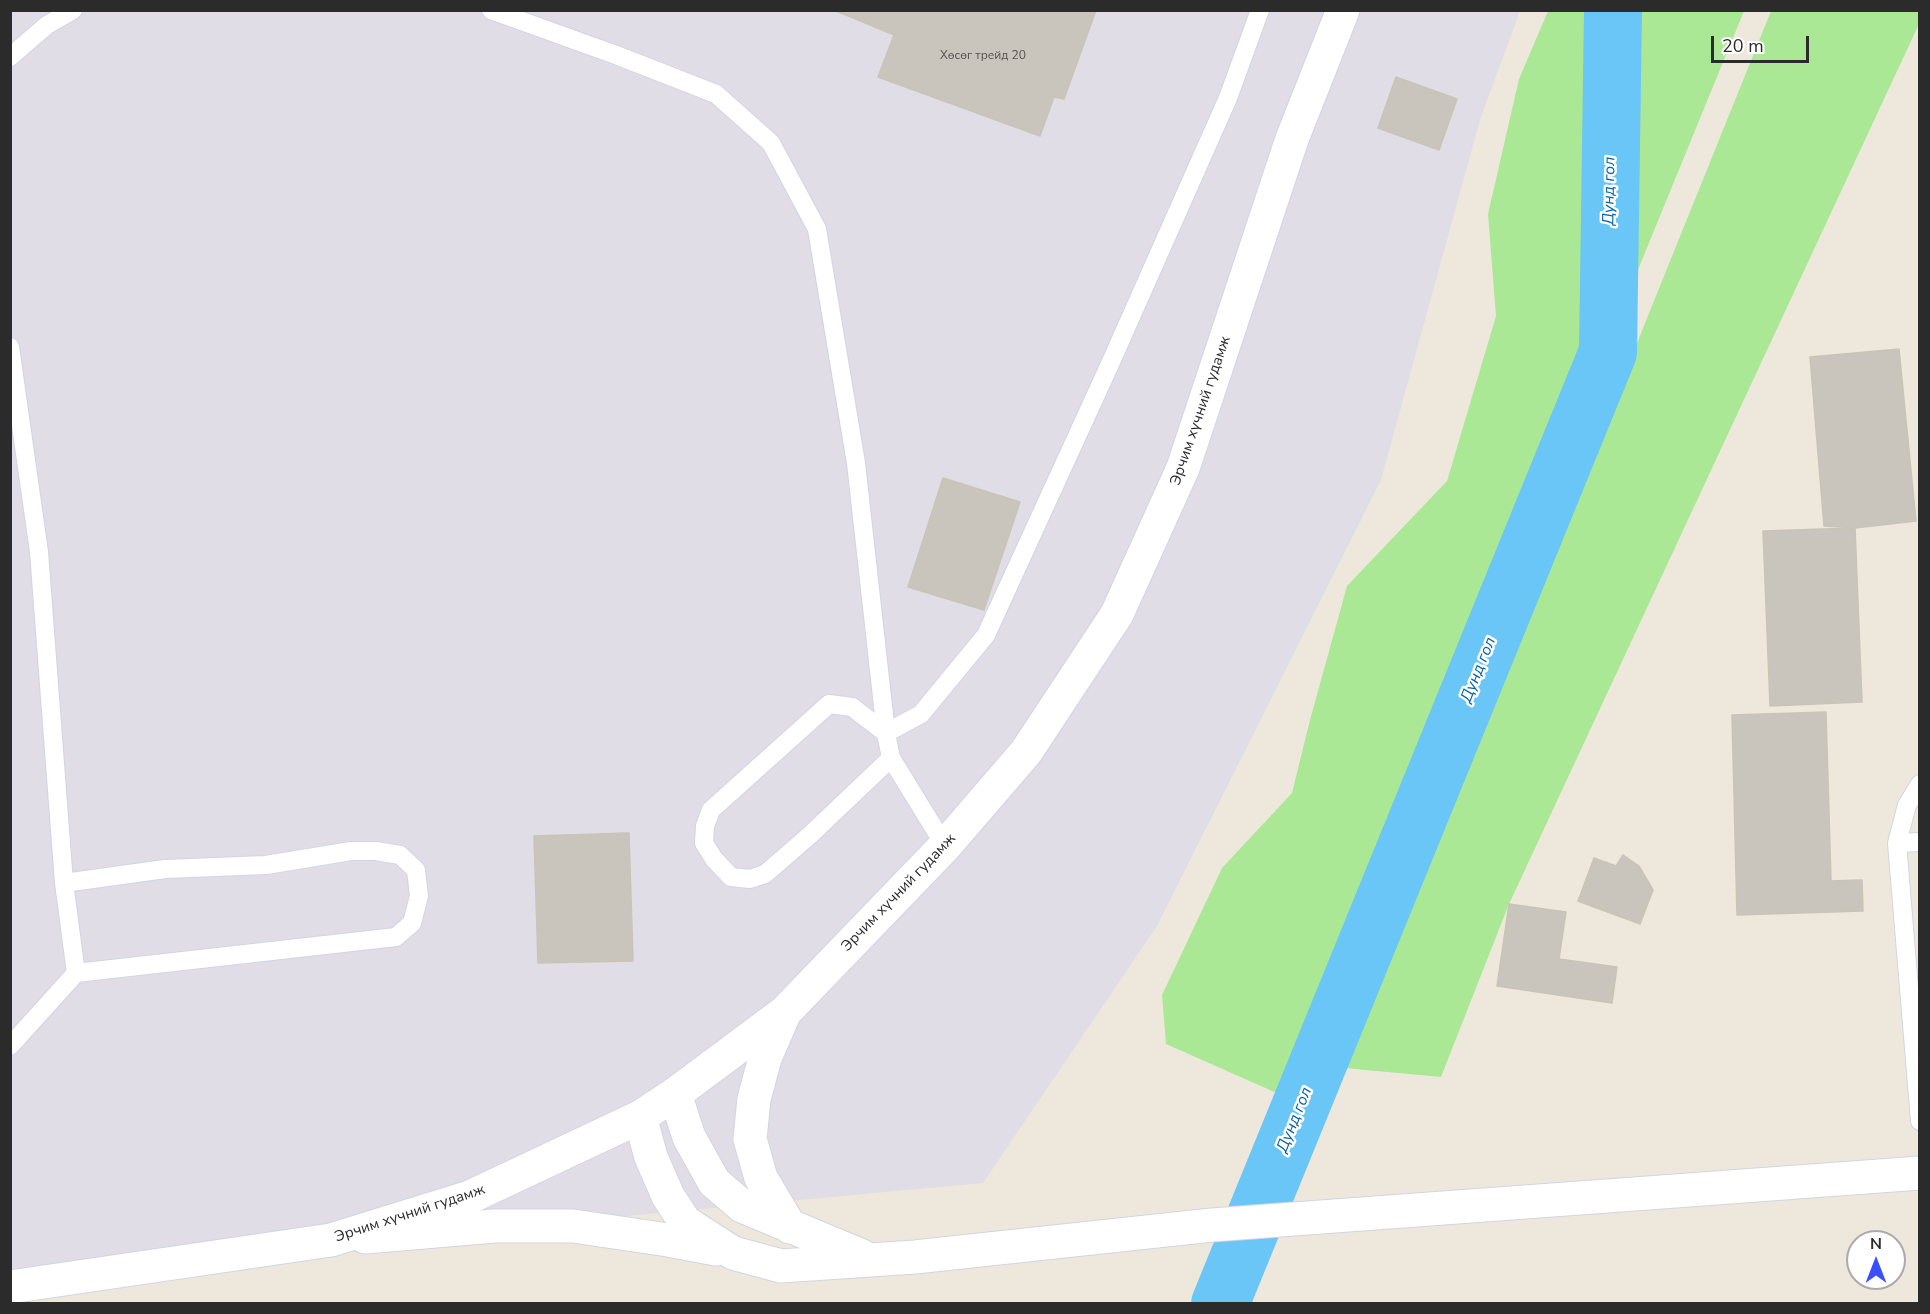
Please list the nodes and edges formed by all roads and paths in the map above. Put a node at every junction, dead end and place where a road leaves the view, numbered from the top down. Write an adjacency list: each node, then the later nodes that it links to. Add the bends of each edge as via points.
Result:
1 (74, 10): 5 (lane, via 47,25)
2 (491, 10): 7 (lane, via 716,94 771,143 817,230 856,463)
3 (1260, 10): 7 (lane, via 1223,108 986,635 921,714)
4 (1343, 10): 12 (street, Эрчим хүчний гудамж, via 1292,139 1183,468 1117,614 1026,752)
5 (10, 57)
6 (10, 347): 13 (lane, via 39,552)
7 (886, 733): 8 (lane); 8 (lane, via 852,707 829,705 711,810 704,843 731,877 750,879 765,874)
8 (891, 758): 12 (lane)
9 (1920, 784): 11 (lane, via 1907,806)
10 (1920, 842): 11 (lane)
11 (1897, 843): 19 (lane)
12 (945, 846): 15 (street, Эрчим хүчний гудамж)
13 (64, 883): 14 (lane); 14 (lane, via 165,869 266,865 376,850 400,855 416,870 419,896 412,923 396,937)
14 (76, 973): 16 (lane)
15 (786, 1012): 17 (street, Эрчим хүчний гудамж); 21 (street, via 765,1058 754,1099 750,1139 761,1178)
16 (10, 1046)
17 (675, 1094): 18 (street, Эрчим хүчний гудамж); 21 (street, via 689,1137 714,1182 742,1206)
18 (640, 1117): 22 (street, Эрчим хүчний гудамж, via 470,1197); 23 (street, via 668,1196 686,1222)
19 (1920, 1120)
20 (1920, 1173): 24 (street, via 1212,1225)
21 (790, 1227): 24 (street)
22 (331, 1240): 23 (street, via 494,1226 573,1226); 25 (street, Эрчим хүчний гудамж)
23 (733, 1253): 24 (street, via 782,1266)
24 (869, 1259)
25 (10, 1287)

